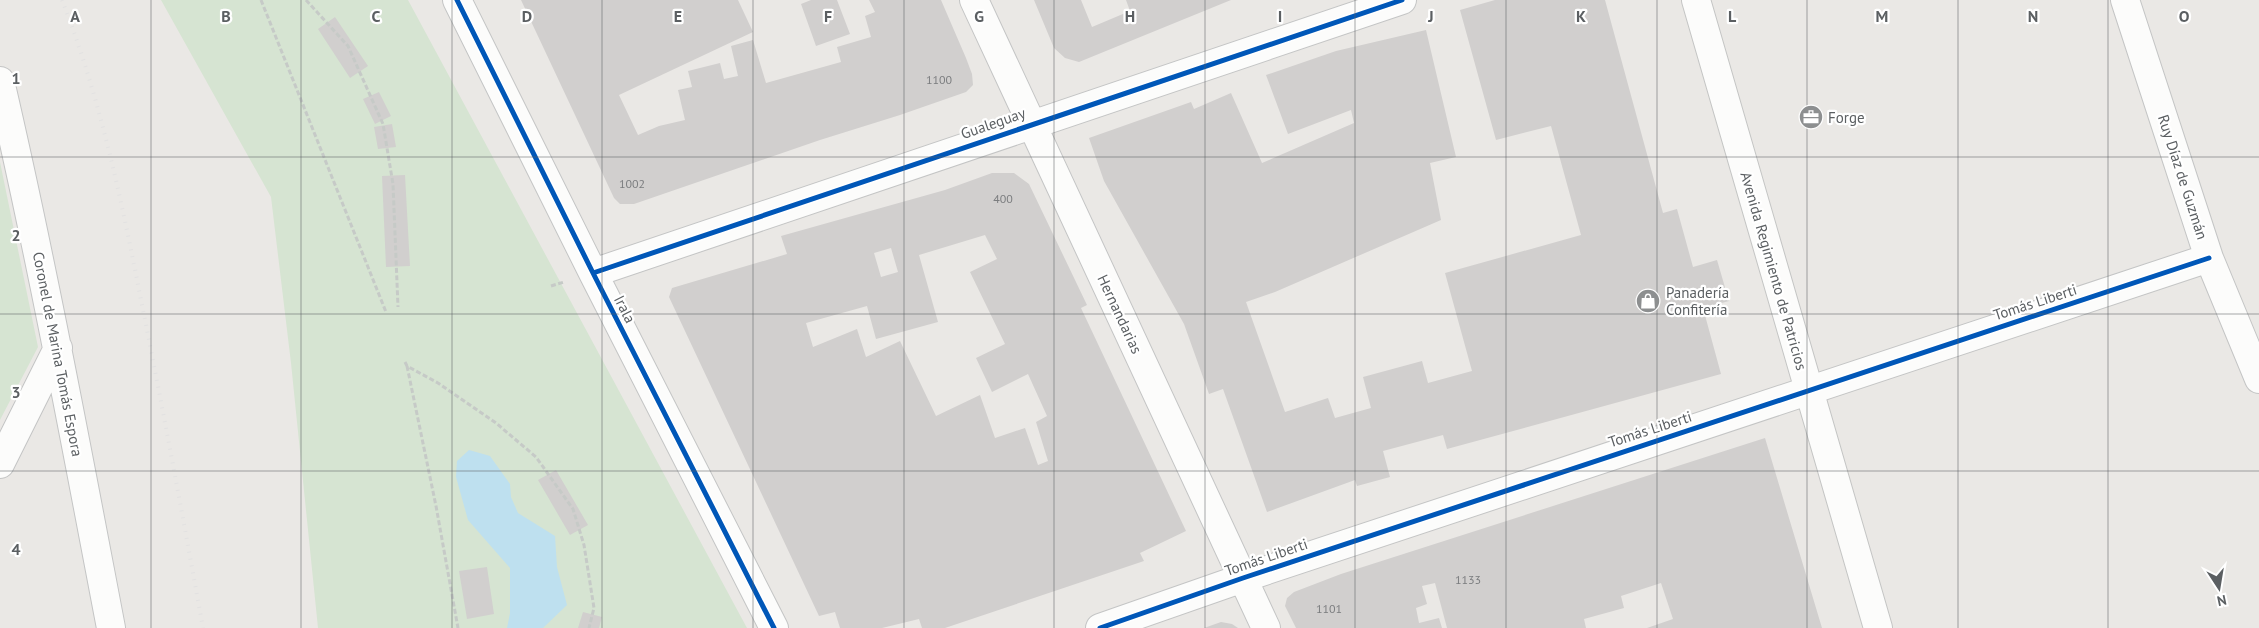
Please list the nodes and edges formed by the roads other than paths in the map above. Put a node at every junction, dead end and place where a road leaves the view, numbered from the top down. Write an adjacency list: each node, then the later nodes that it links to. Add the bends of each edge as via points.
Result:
1 (457, 0): 9 (street, Irala)
2 (974, 0): 7 (street, Hernandarias)
3 (1402, 0): 7 (street, Gualeguay)
4 (1696, 0): 12 (street, Avenida Regimiento de Patricios)
5 (2125, 0): 8 (street, Ruy Díaz de Guzmán)
6 (0, 81): 10 (street, Coronel de Marina Tomás Espora)
7 (1032, 124): 9 (street, Gualeguay); 14 (street, Hernandarias)
8 (2210, 258): 11 (street, Ruy Díaz de Guzmán); 12 (street, Tomás Liberti)
9 (593, 273): 16 (street, Irala)
10 (58, 348): 13 (street); 15 (street, Coronel de Marina Tomás Espora)
11 (2259, 379)
12 (1808, 390): 14 (street, Tomás Liberti); 19 (street, Avenida Regimiento de Patricios)
13 (0, 464)
14 (1242, 578): 17 (street, Tomás Liberti); 18 (street, Hernandarias)
15 (111, 628)
16 (774, 628)
17 (1100, 628)
18 (1266, 628)
19 (1878, 628)

